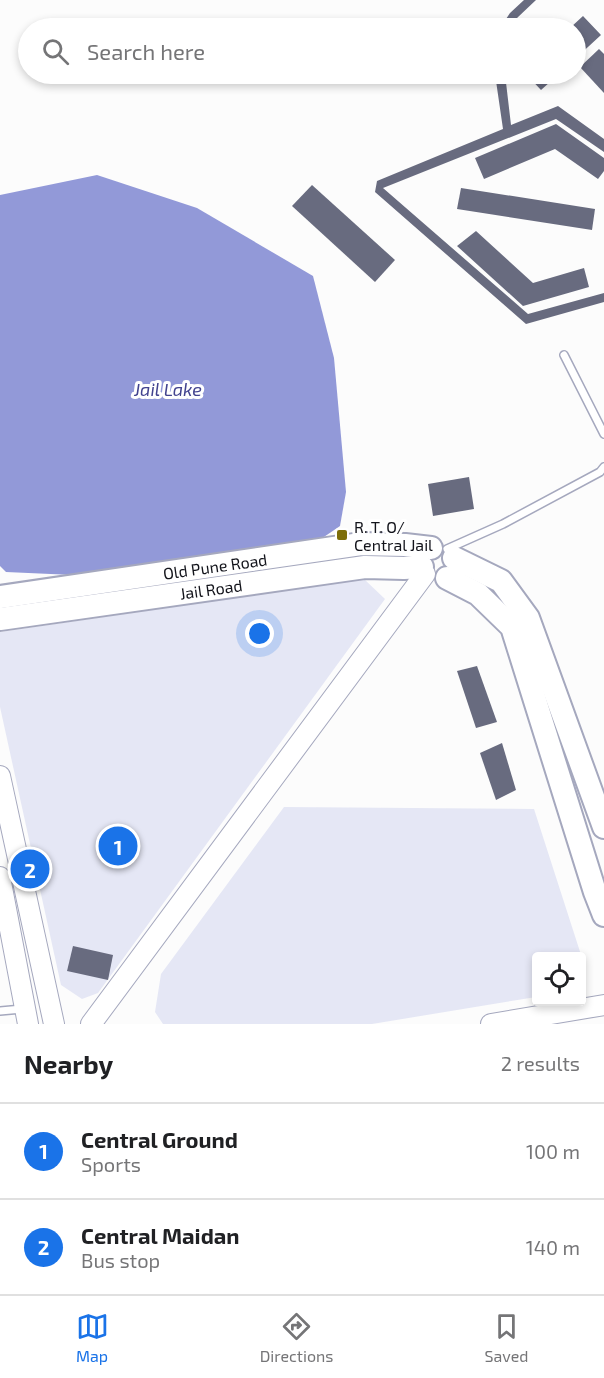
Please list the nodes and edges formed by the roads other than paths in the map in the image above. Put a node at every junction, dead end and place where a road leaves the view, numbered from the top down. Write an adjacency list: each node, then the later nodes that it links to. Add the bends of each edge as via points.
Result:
1 (564, 355): 2 (lane)
2 (604, 434)
3 (604, 467): 4 (lane)
4 (438, 562): 5 (main road, Old Pune Road, via 405,544 361,544); 6 (main road, Jail Road, via 365,567); 8 (main road, Old Pune Road, via 501,581 528,618); 10 (main road, Jail Road, via 512,627); 13 (main road)
5 (0, 597)
6 (0, 619)
7 (0, 776): 15 (main road)
8 (604, 827)
9 (0, 877): 14 (main road)
10 (604, 915)
11 (604, 1005): 17 (main road)
12 (0, 1011): 14 (lane)
13 (108, 1015): 16 (main road)
14 (26, 1016)
15 (54, 1024)
16 (92, 1024)
17 (491, 1024)

